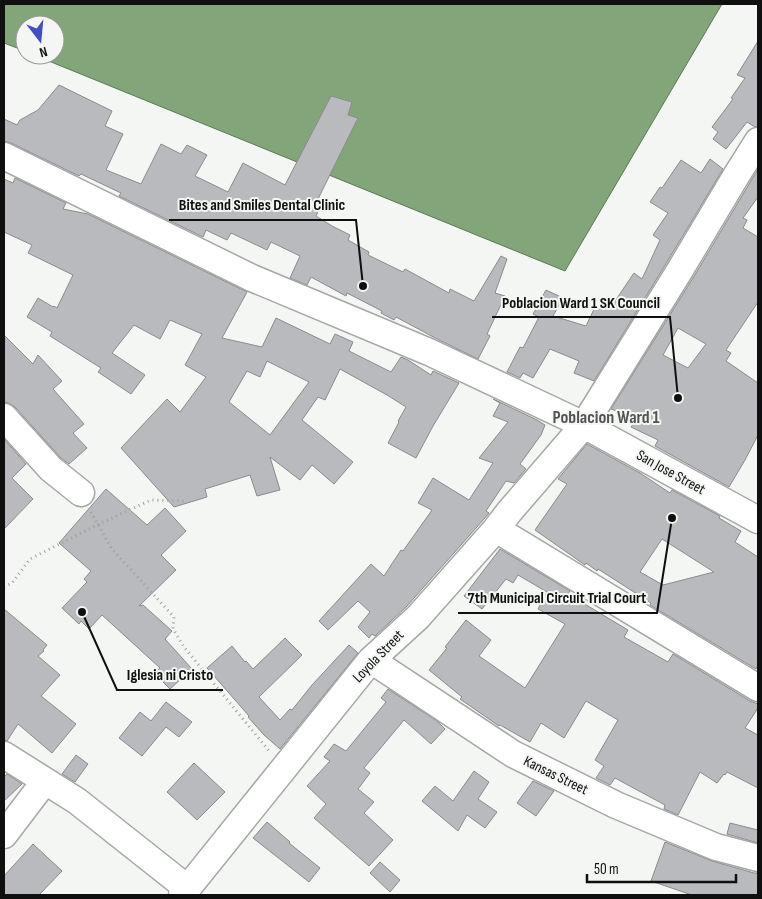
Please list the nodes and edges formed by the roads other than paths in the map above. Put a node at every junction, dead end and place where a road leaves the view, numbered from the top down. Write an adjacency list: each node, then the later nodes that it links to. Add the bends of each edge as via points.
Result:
1 (758, 141): 4 (street, Loyola Street)
2 (4, 156): 4 (street, San Jose Street, via 252,278 429,352)
3 (4, 417): 5 (street, via 51,470)
4 (584, 425): 6 (street, San Jose Street); 7 (street, Loyola Street)
5 (81, 493)
6 (758, 520)
7 (496, 529): 8 (street, Loyola Street, via 418,617); 9 (street)
8 (371, 660): 13 (street, Kansas Street, via 514,754 616,805 716,847); 14 (street, Loyola Street)
9 (758, 688)
10 (4, 755): 11 (street)
11 (45, 781): 12 (street); 14 (street, via 77,801)
12 (4, 835)
13 (758, 858)
14 (185, 892)

